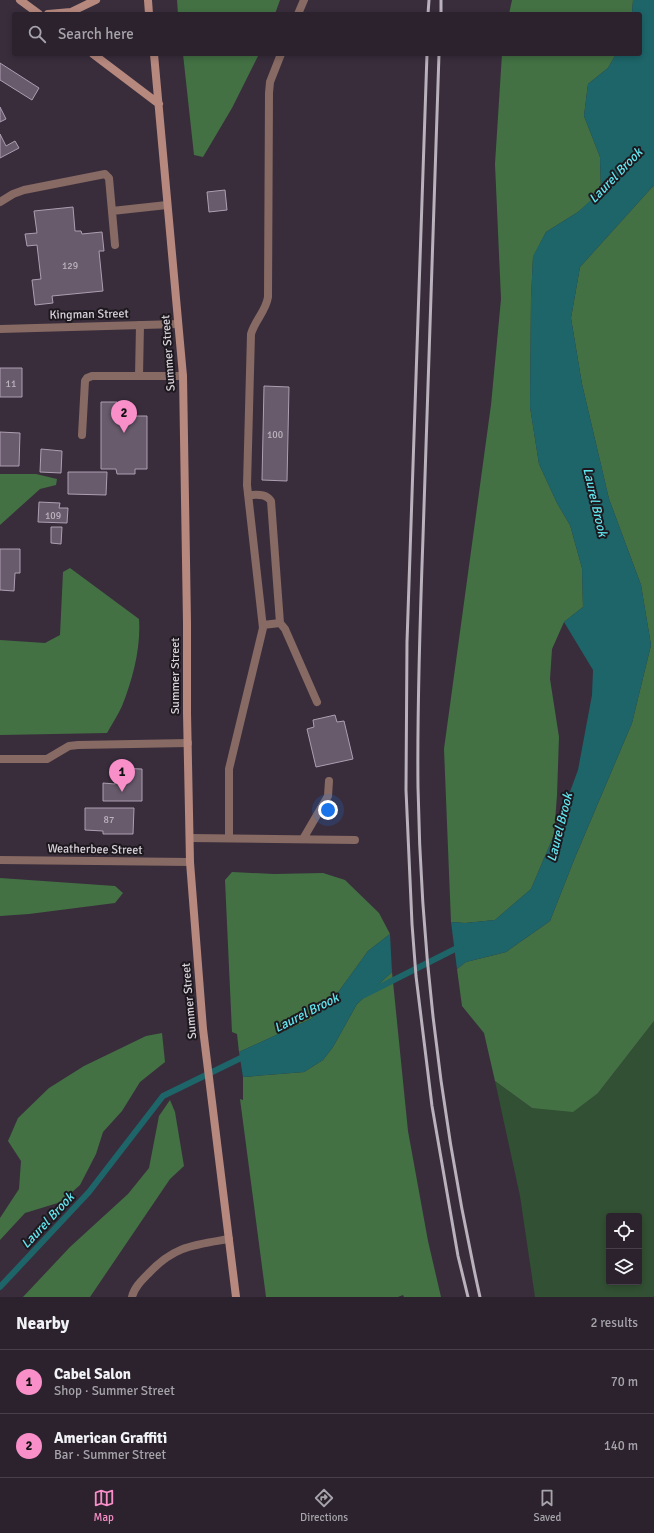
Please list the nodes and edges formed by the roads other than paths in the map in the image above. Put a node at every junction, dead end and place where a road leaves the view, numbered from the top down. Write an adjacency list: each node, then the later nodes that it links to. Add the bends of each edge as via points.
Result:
1 (96, 0): 6 (main road)
2 (148, 0): 7 (main road)
3 (304, 0): 8 (street)
4 (22, 1): 5 (main road)
5 (37, 12)
6 (71, 12)
7 (149, 12)
8 (299, 12)
9 (96, 56): 12 (main road)
10 (154, 56): 12 (main road, Summer Street)
11 (280, 56): 23 (street, via 270,82 269,93 268,297 265,309 251,334)
12 (159, 104): 14 (main road, Summer Street)
13 (0, 202): 15 (street, via 24,190 105,174 109,178)
14 (168, 204): 15 (street); 17 (main road, Summer Street)
15 (112, 211): 16 (street)
16 (115, 245)
17 (178, 324): 18 (street, Kingman Street); 21 (main road, Summer Street)
18 (140, 325): 19 (street, Kingman Street); 20 (street)
19 (0, 329)
20 (140, 376): 21 (street); 22 (street, via 87,378)
21 (183, 376): 27 (main road, Summer Street)
22 (82, 435)
23 (248, 495): 24 (street, via 268,496 272,501); 25 (street)
24 (280, 623): 25 (street); 26 (street)
25 (263, 625): 31 (street, via 229,769)
26 (317, 702)
27 (188, 743): 28 (street, via 78,745 69,746 47,758); 30 (main road, Summer Street)
28 (0, 759)
29 (329, 781): 32 (street, via 328,796)
30 (190, 838): 31 (street); 35 (main road, Summer Street)
31 (229, 838): 32 (street)
32 (303, 839): 33 (street)
33 (355, 840)
34 (0, 860): 35 (street, Weatherbee Street)
35 (190, 862): 36 (main road, Summer Street, via 203,1029)
36 (229, 1239): 37 (street, via 193,1245 166,1256 149,1273); 38 (main road, Summer Street)
37 (132, 1297)
38 (236, 1297)

